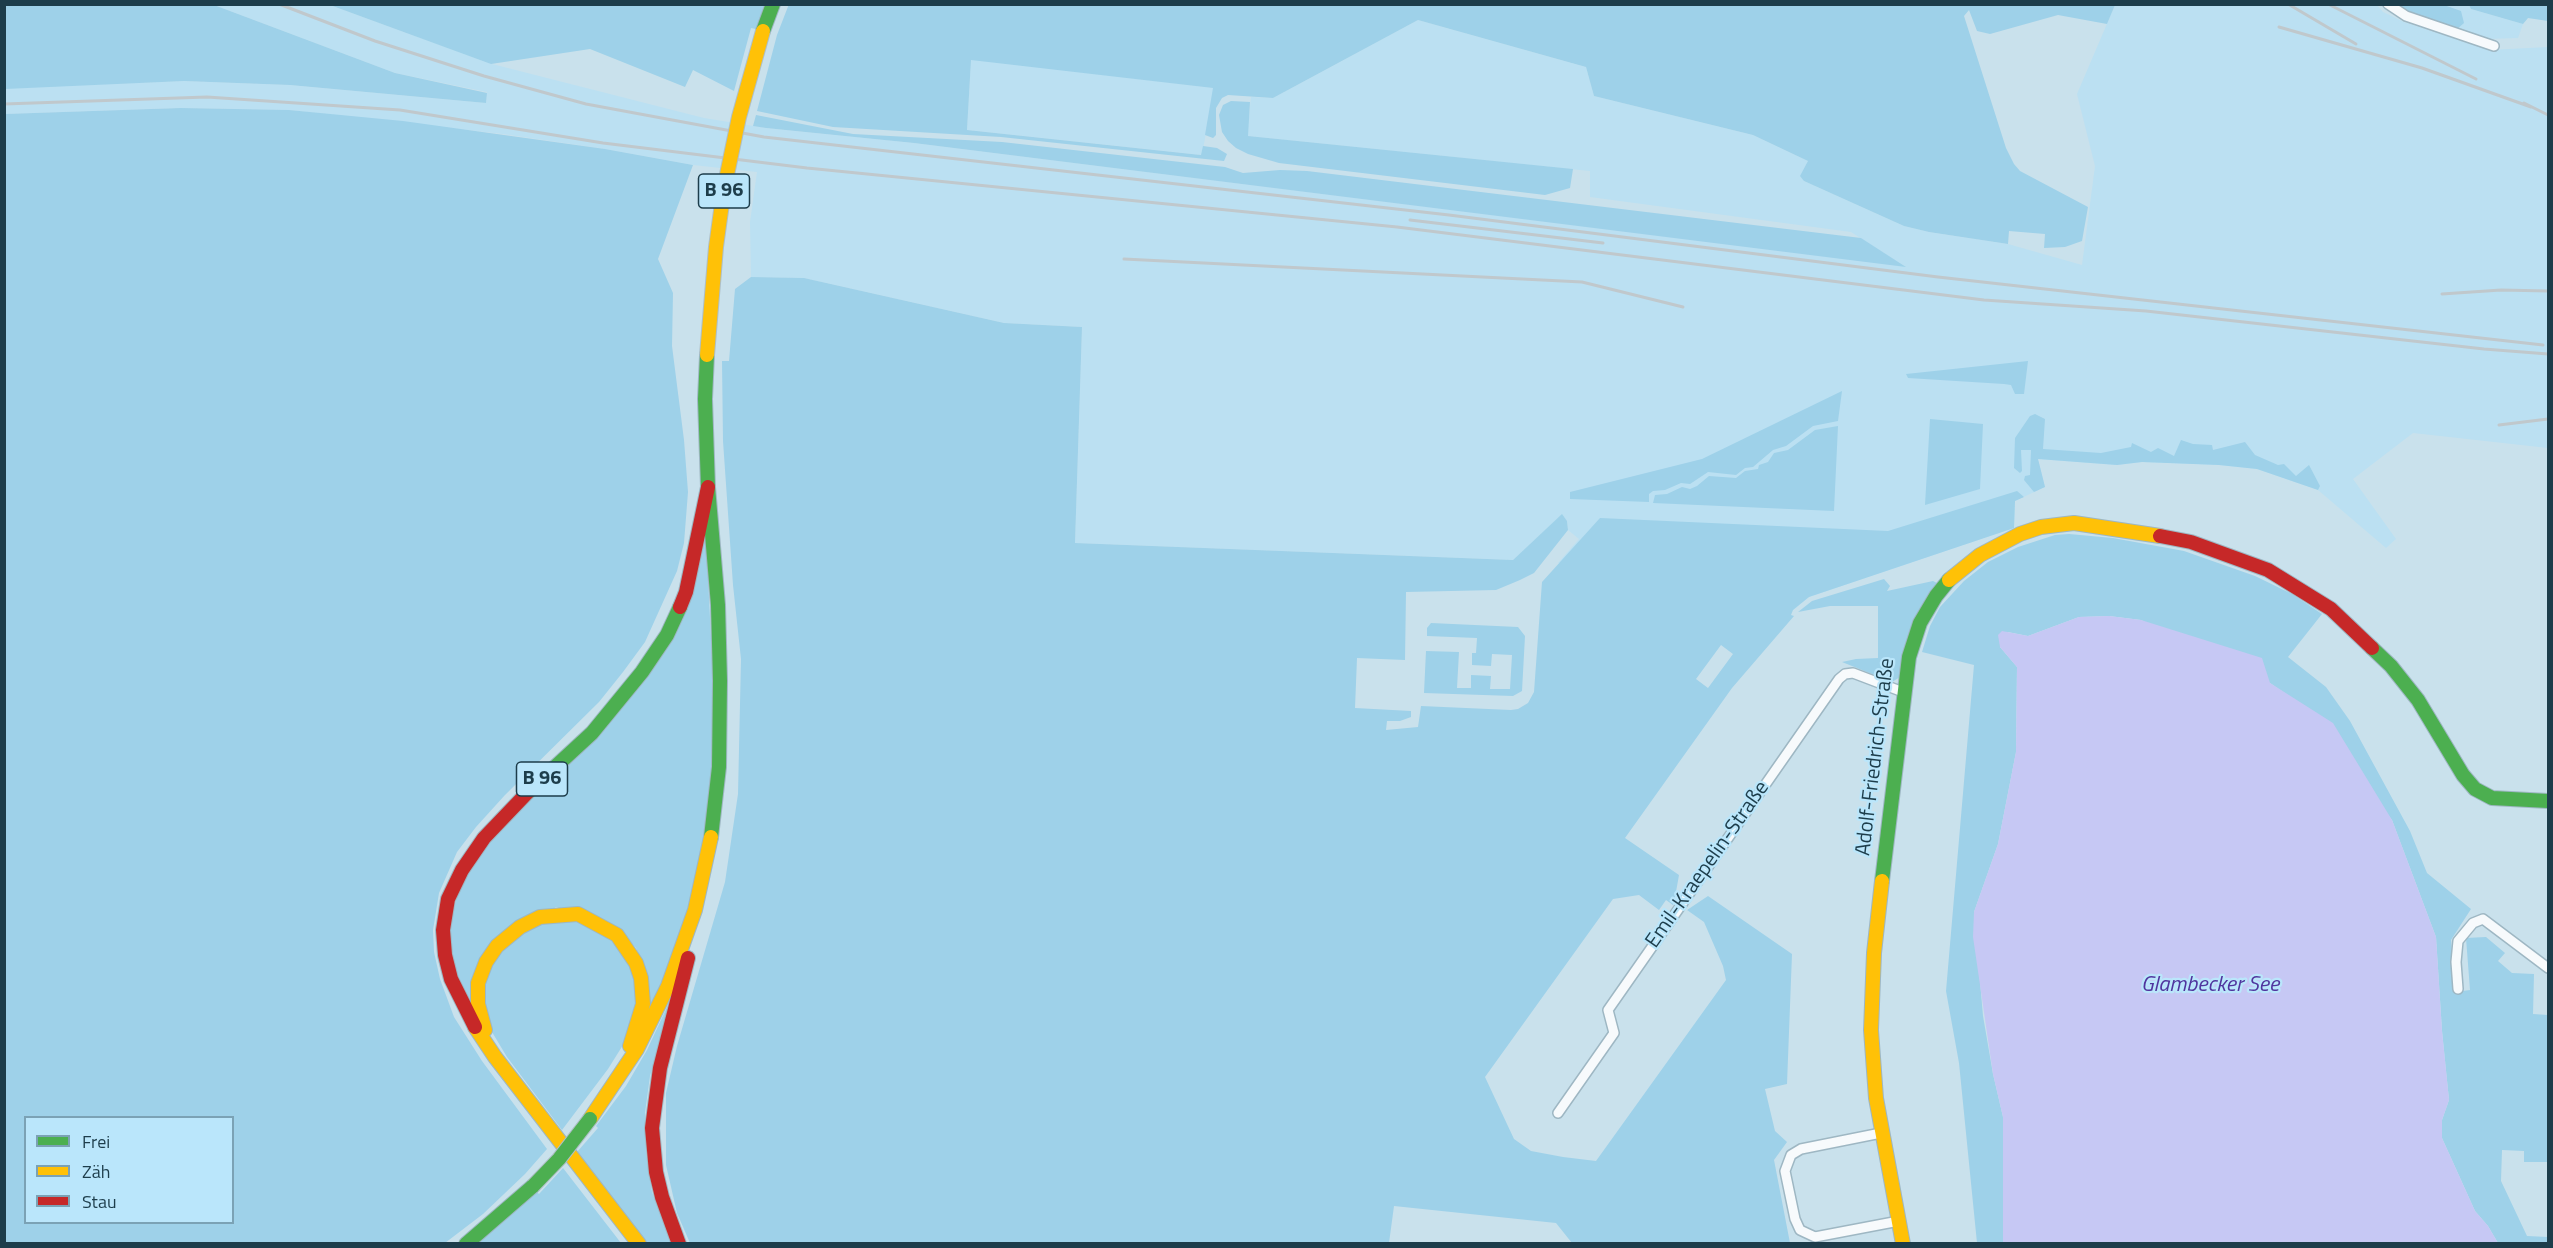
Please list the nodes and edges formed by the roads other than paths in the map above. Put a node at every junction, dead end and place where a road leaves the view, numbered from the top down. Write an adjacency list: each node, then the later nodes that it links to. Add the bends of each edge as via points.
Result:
1 (773, 4): 4 (main road, B 96, bridge, via 739,117 716,247 705,399)
2 (2388, 4): 3 (street, via 2406,16)
3 (2494, 46)
4 (708, 487): 7 (main road, B 96, via 718,605 719,767 709,852); 10 (main road, B 96, via 686,592 667,634 642,672 592,733 484,838 448,899 444,939 451,979)
5 (1903, 692): 6 (main road, Adolf-Friedrich-Straße, via 1914,640 1924,616 1948,581 1966,565 1995,546 2041,527 2064,523 2115,528 2191,542 2268,570 2306,591 2344,620 2406,683 2475,789 2492,798); 12 (street, Emil-Kraepelin-Straße, via 1853,673 1839,679 1608,1010 1614,1033); 13 (main road, Adolf-Friedrich-Straße, via 1871,983 1873,1065)
6 (2548, 801)
7 (695, 910): 11 (main road, B 96, via 655,1016); 17 (main road, B 96, via 687,962 660,1068 652,1128 656,1172)
8 (2548, 968): 9 (street, via 2482,919 2473,923 2458,942)
9 (2458, 989)
10 (495, 1057): 11 (main road, B 96, via 478,1004 478,982 486,962 504,939 530,922 558,914 578,914 598,922 625,944 641,978 640,1016); 16 (main road, B 96)
11 (616, 1079): 15 (main road, B 96, bridge, via 559,1159)
12 (1558, 1113)
13 (1881, 1133): 14 (main road, Adolf-Friedrich-Straße); 14 (street, via 1794,1152 1785,1171 1792,1208 1800,1230 1815,1237)
14 (1899, 1221): 18 (main road, Adolf-Friedrich-Straße)
15 (466, 1244)
16 (639, 1244)
17 (679, 1244)
18 (1903, 1244)

